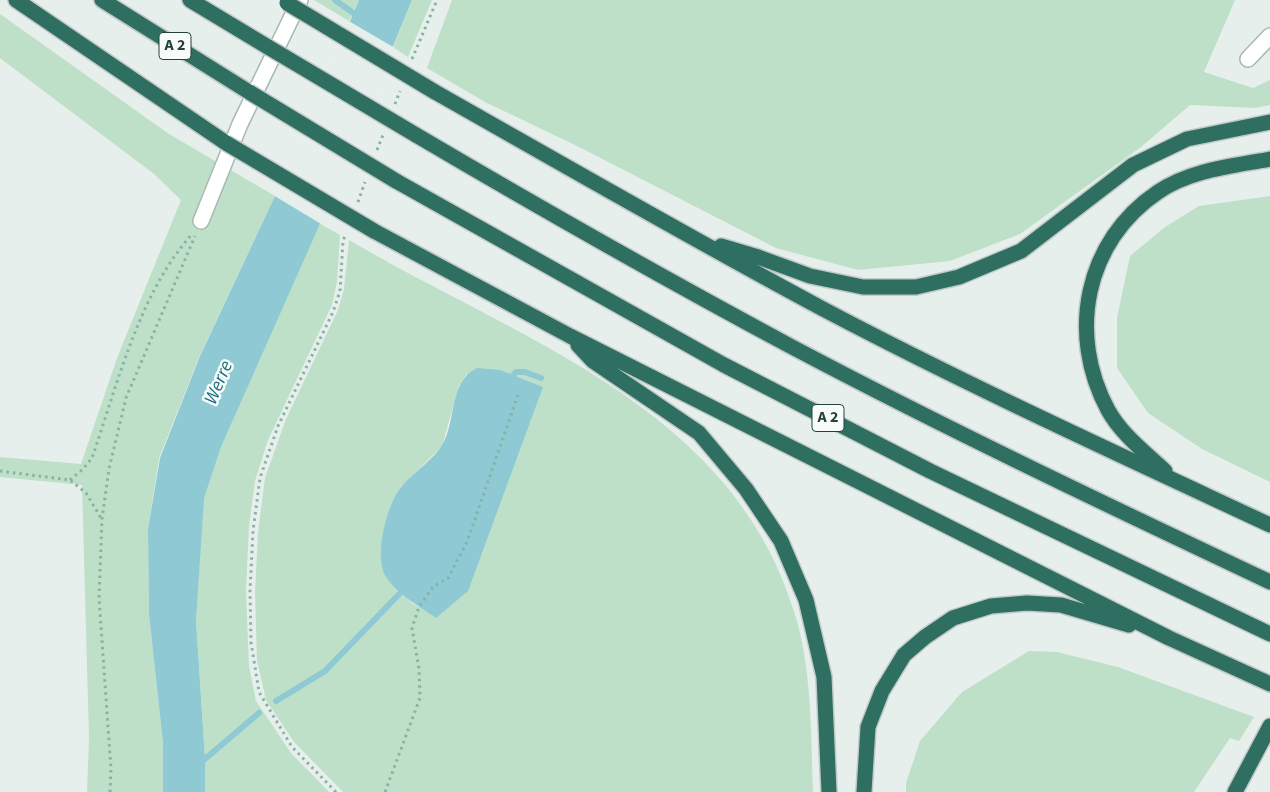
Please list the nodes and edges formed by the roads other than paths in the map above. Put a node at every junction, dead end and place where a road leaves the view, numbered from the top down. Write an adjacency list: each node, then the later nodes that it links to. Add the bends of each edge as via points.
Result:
1 (16, 0): 11 (highway, bridge, via 226,143 374,231)
2 (102, 0): 15 (highway, A 2, bridge, via 396,182 741,374 930,471)
3 (190, 0): 14 (highway, bridge, via 538,206 792,347 1049,477)
4 (289, 1): 9 (street); 10 (highway, bridge, via 435,92)
5 (1270, 36): 6 (street)
6 (1248, 59)
7 (1270, 122): 10 (highway, via 1187,139 1133,165 1021,251 959,277 916,287 863,287 810,276)
8 (1270, 159): 12 (highway, via 1185,178 1158,192 1130,215 1107,245 1091,285 1085,328 1090,366 1108,411)
9 (201, 222)
10 (694, 239): 12 (highway, via 986,391)
11 (570, 336): 16 (highway); 19 (highway, via 593,361 698,433 746,489 781,541 806,600 824,677)
12 (1175, 481): 13 (highway)
13 (1270, 525)
14 (1270, 582)
15 (1270, 634)
16 (1169, 638): 17 (highway); 20 (highway, via 1061,605 991,606 953,618 924,636 904,655 882,691 868,726)
17 (1270, 684)
18 (1270, 726): 21 (highway)
19 (829, 792)
20 (864, 792)
21 (1235, 792)

